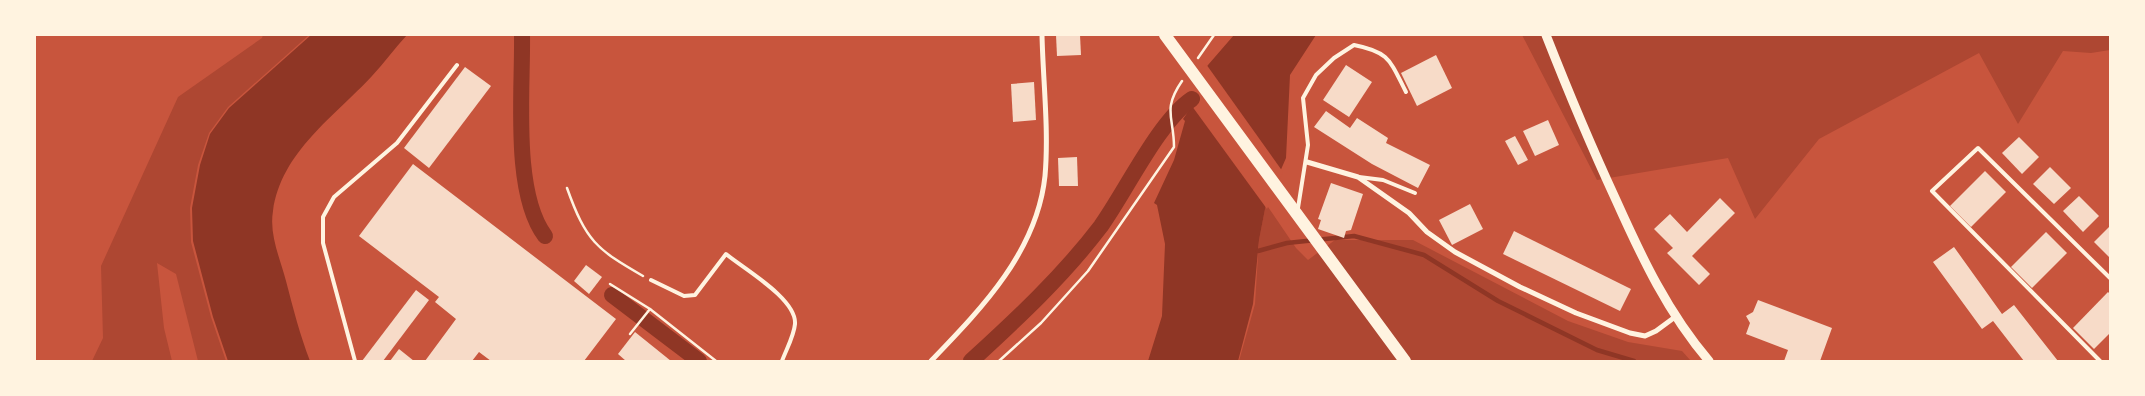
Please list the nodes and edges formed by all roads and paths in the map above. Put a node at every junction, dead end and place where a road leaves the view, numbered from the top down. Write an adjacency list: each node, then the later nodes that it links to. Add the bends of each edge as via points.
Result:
1 (1042, 35): 21 (street, via 1046,154 1036,211 1015,260 1003,279 978,312)
2 (1165, 35): 23 (main road)
3 (1546, 35): 16 (street, via 1632,236)
4 (457, 65): 18 (lane, via 397,143 334,197 323,217 322,243)
5 (1406, 92): 7 (lane, via 1385,55 1375,49 1354,45 1334,58 1316,75 1303,98)
6 (1168, 112): 22 (path, via 1174,147 1088,271 1041,323)
7 (1307, 162): 8 (street); 11 (lane, via 1297,204)
8 (1358, 177): 10 (lane, via 1383,180); 16 (street, via 1409,213 1454,252 1576,312 1645,336)
9 (567, 188): 13 (path, via 579,222 594,242 608,256)
10 (1414, 193)
11 (1301, 232)
12 (2110, 278): 25 (lane, via 1978,148 1932,190)
13 (651, 280): 20 (lane, via 684,296 695,295 726,254 779,296 794,313 795,325)
14 (610, 284): 15 (path)
15 (650, 309): 17 (path); 19 (path)
16 (1675, 317): 24 (street)
17 (630, 334)
18 (355, 361)
19 (716, 361)
20 (782, 361)
21 (931, 361)
22 (999, 361)
23 (1405, 361)
24 (1710, 361)
25 (2100, 361)

